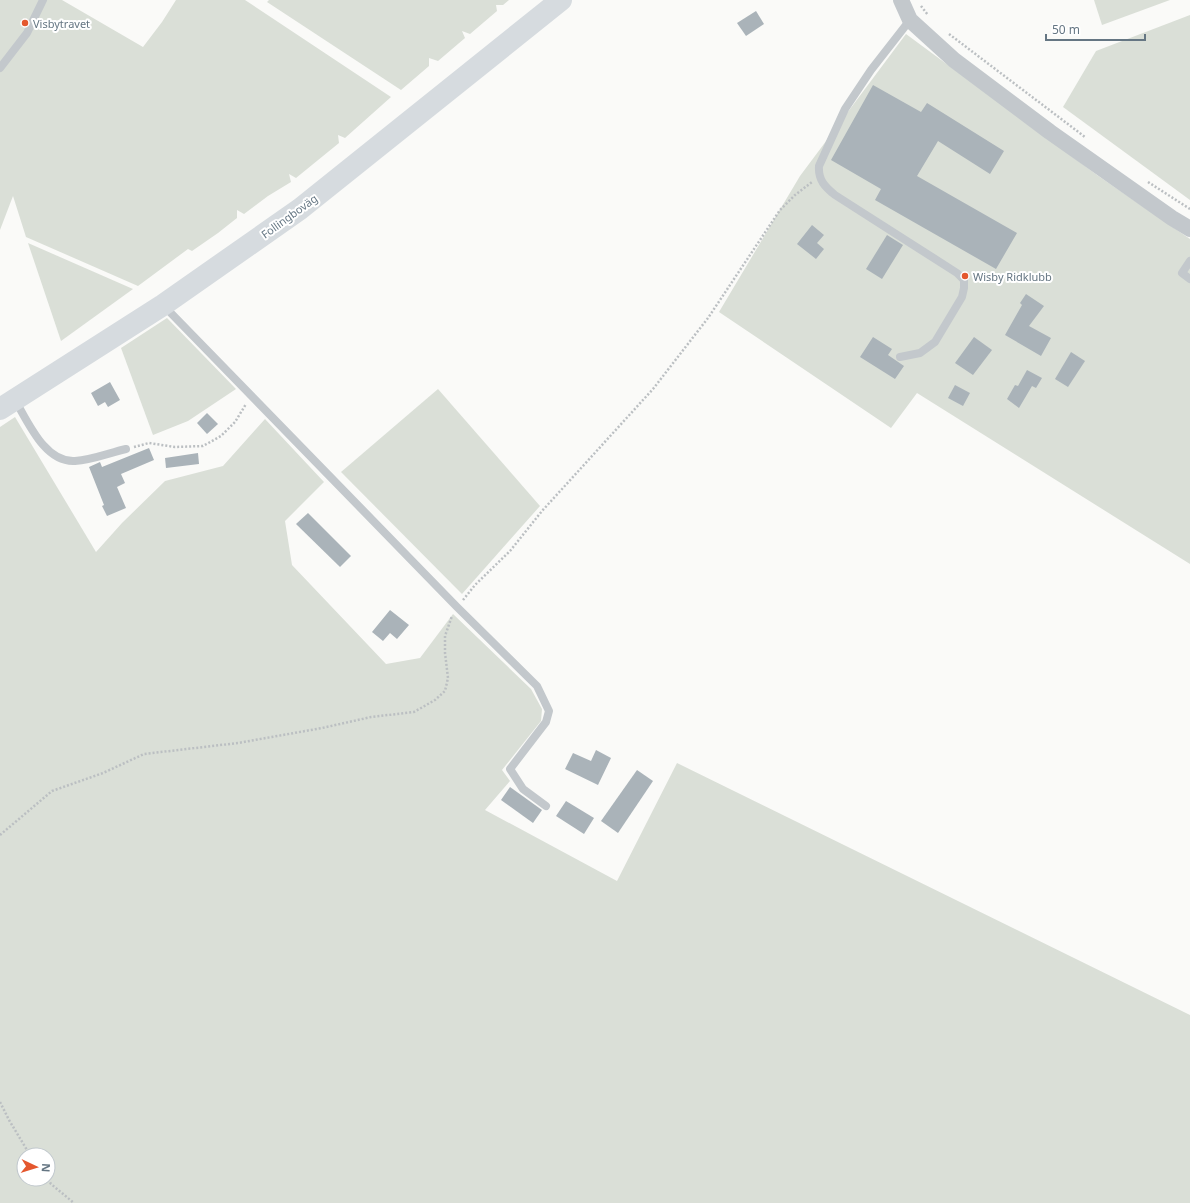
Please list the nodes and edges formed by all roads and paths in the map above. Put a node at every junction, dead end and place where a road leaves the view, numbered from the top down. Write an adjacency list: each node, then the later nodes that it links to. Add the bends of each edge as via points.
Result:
1 (43, 0): 8 (lane, via 27,33)
2 (561, 0): 16 (main road, Follingboväg, via 300,210)
3 (901, 0): 6 (street)
4 (920, 4): 5 (path)
5 (930, 18)
6 (910, 20): 10 (lane, via 871,70 845,109 820,166); 13 (street, via 954,60 1050,132)
7 (944, 30): 9 (path)
8 (0, 68)
9 (1088, 139)
10 (820, 176): 17 (lane, via 824,186 835,195 964,280 962,297 935,342 920,353); 21 (path, via 780,210 708,318 653,390)
11 (1144, 179): 12 (path)
12 (1190, 209)
13 (1190, 230)
14 (1190, 260): 15 (lane, via 1182,273)
15 (1190, 279)
16 (163, 305): 18 (lane); 19 (main road, Follingboväg)
17 (900, 357)
18 (251, 395): 20 (path, via 235,422 221,436 203,446 175,447 149,444); 21 (lane)
19 (7, 404): 20 (lane, via 50,454 60,459 88,459)
20 (126, 449)
21 (457, 607): 22 (lane, via 537,686 549,710 546,722 510,768 523,789); 23 (path, via 445,636 448,678 445,692 414,712 371,717 238,743 144,754 103,773 52,791)
22 (546, 806)
23 (0, 835)
24 (0, 1102): 25 (path)
25 (25, 1147)
26 (55, 1187): 27 (path)
27 (74, 1203)

